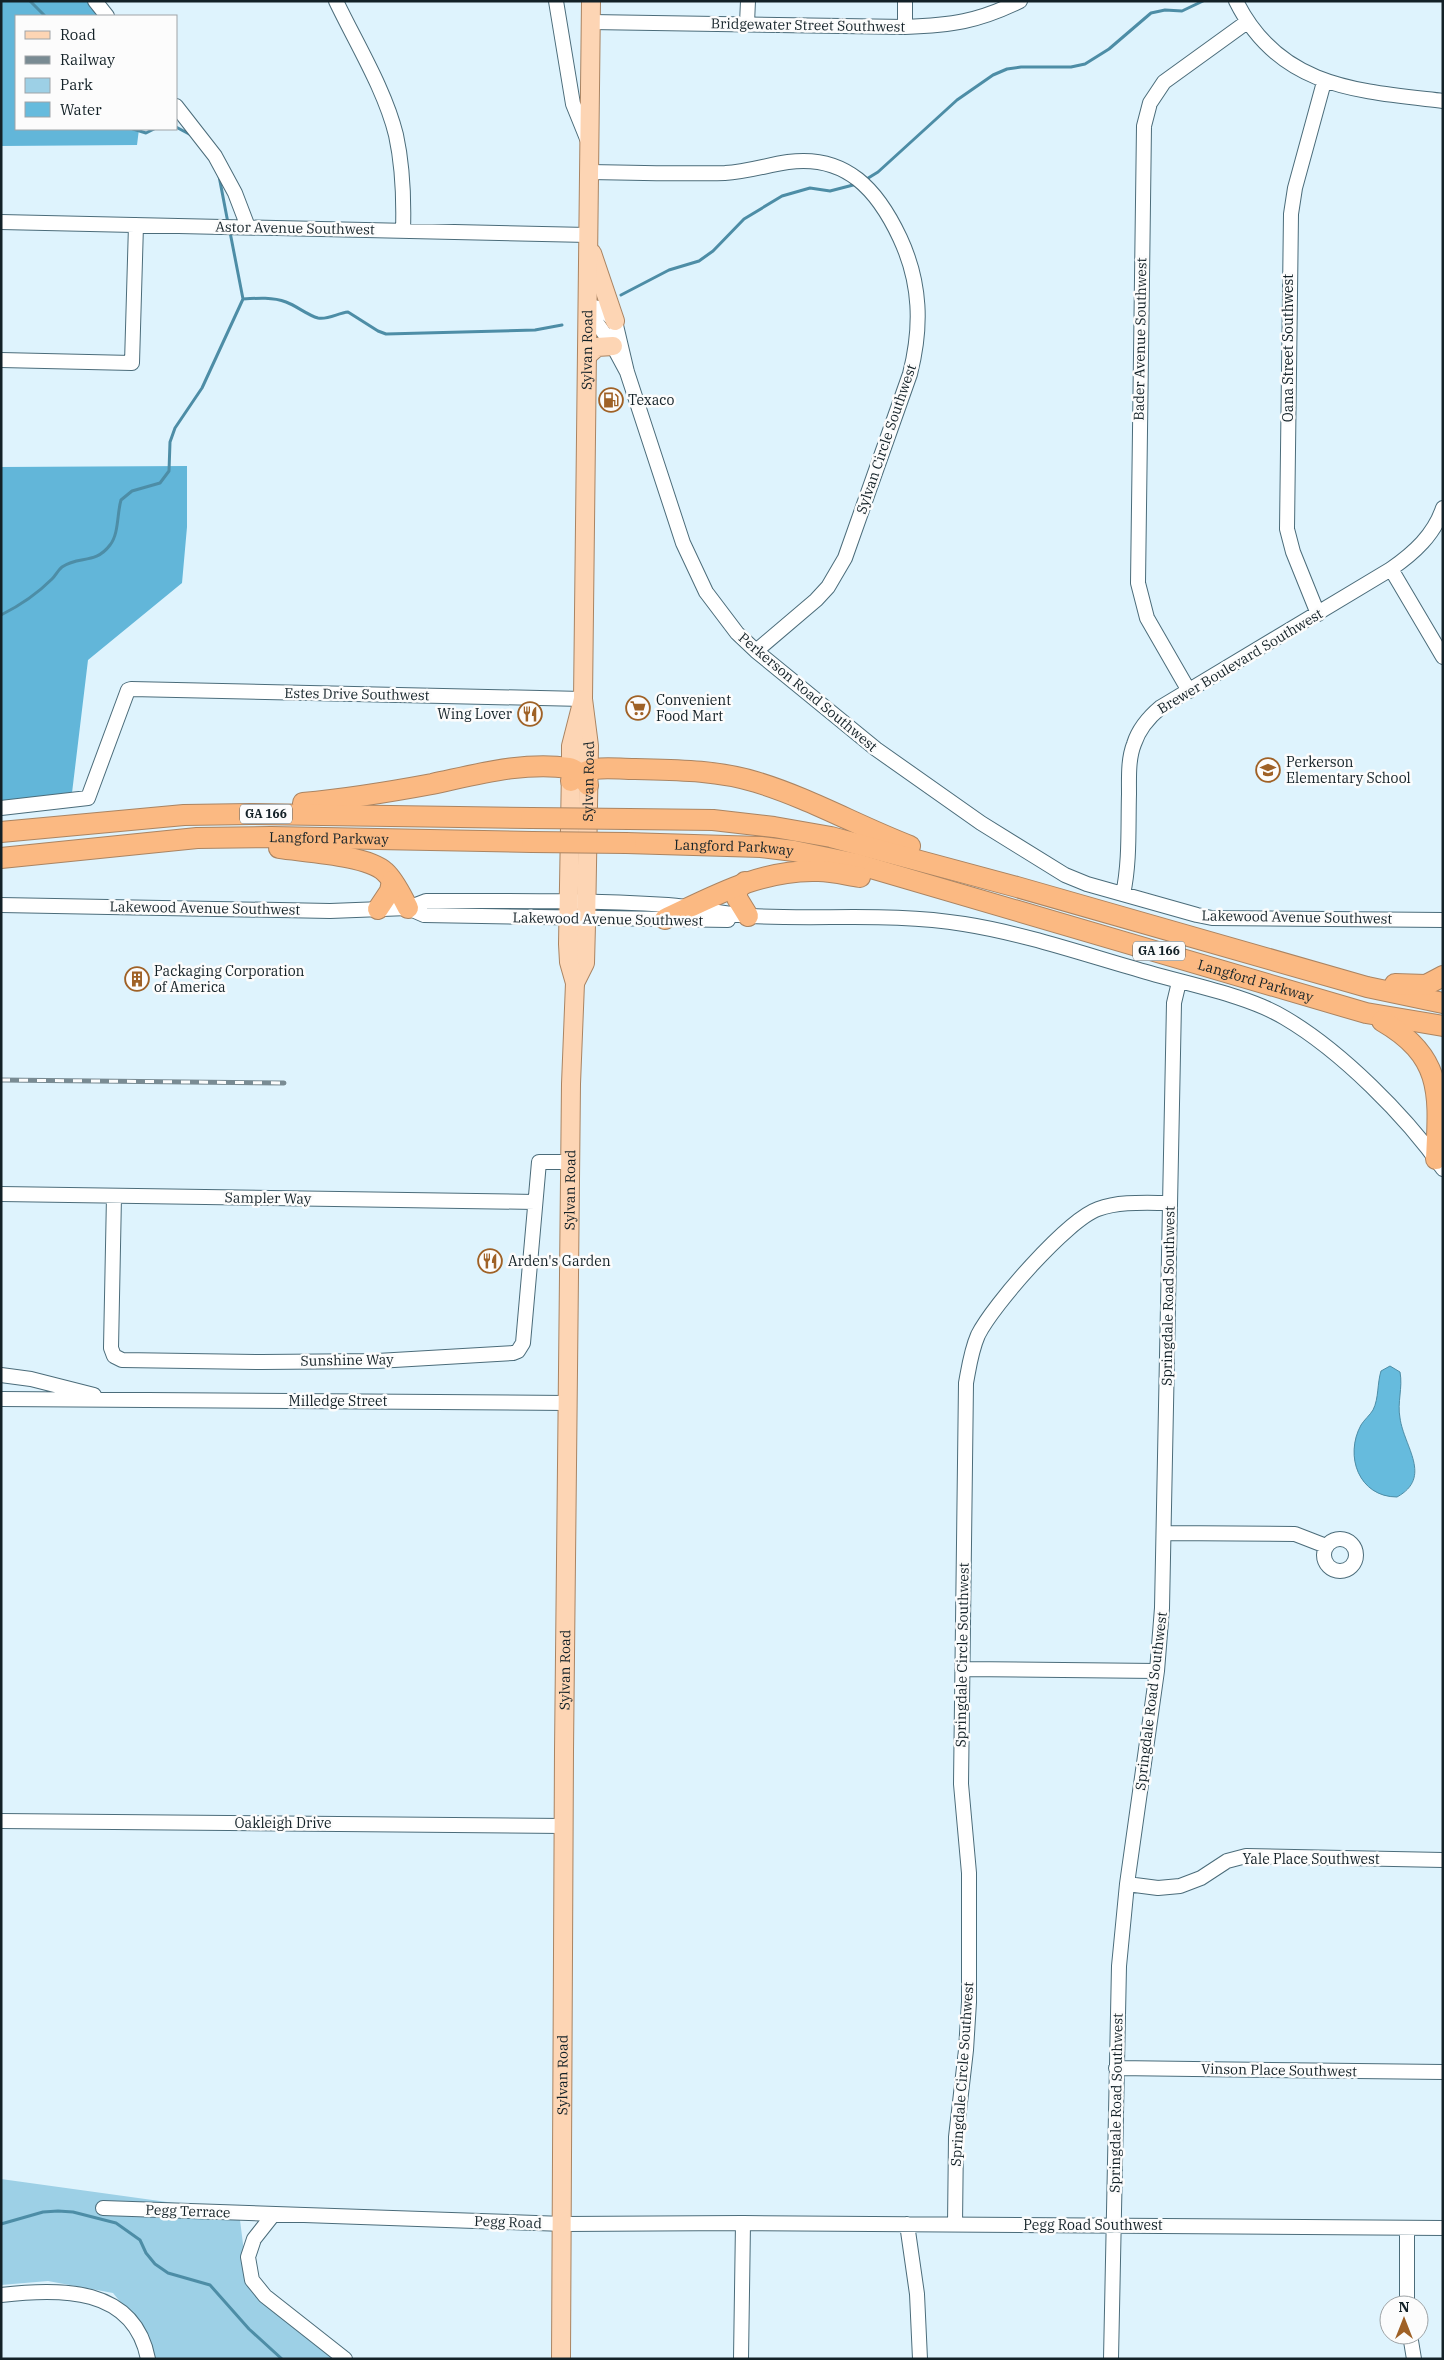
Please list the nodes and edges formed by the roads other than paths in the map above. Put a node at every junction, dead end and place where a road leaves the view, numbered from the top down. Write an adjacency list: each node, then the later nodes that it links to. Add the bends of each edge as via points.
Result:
1 (95, 1): 9 (street)
2 (336, 1): 22 (street, via 396,133 402,164)
3 (556, 1): 17 (street, via 573,104)
4 (591, 1): 10 (main road, Sylvan Road)
5 (748, 1): 12 (street)
6 (905, 1): 13 (street)
7 (1020, 1): 13 (street, Bridgewater Street Southwest, via 974,20 950,25)
8 (1236, 1): 11 (street)
9 (106, 15)
10 (591, 22): 12 (street, Bridgewater Street Southwest); 17 (main road, Sylvan Road)
11 (1247, 22): 14 (street, via 1284,59); 35 (street, Bader Avenue Southwest, via 1164,82 1150,103 1144,126 1138,583 1147,618)
12 (747, 24): 13 (street, Bridgewater Street Southwest)
13 (905, 27)
14 (1324, 82): 15 (street, via 1359,91); 32 (street, Oana Street Southwest, via 1295,188 1289,250 1287,529)
15 (1443, 101)
16 (178, 109): 21 (street, via 215,156 235,193)
17 (589, 143): 18 (main road, Sylvan Road)
18 (589, 172): 23 (main road, Sylvan Road); 33 (street, Sylvan Circle Southwest, via 727,173 807,161 836,167 862,182 878,197 908,256 917,293 916,350 845,558 813,603)
19 (1, 222): 20 (street, Astor Avenue Southwest)
20 (136, 225): 21 (street, Astor Avenue Southwest); 28 (street, via 132,363)
21 (248, 227): 22 (street, Astor Avenue Southwest)
22 (403, 231): 23 (street, Astor Avenue Southwest)
23 (588, 238): 24 (main road, Sylvan Road); 25 (main road)
24 (587, 309): 25 (street, via 602,309); 26 (street, Perkerson Road Southwest); 27 (main road, Sylvan Road)
25 (615, 321): 29 (street, Perkerson Road Southwest)
26 (613, 346): 27 (main road, via 598,348); 29 (street, Perkerson Road Southwest)
27 (587, 356): 36 (main road, Sylvan Road)
28 (1, 360)
29 (627, 372): 33 (street, Perkerson Road Southwest, via 692,566 720,613)
30 (1443, 508): 31 (street, Brewer Boulevard Southwest, via 1430,534 1412,554)
31 (1391, 569): 32 (street, Brewer Boulevard Southwest); 34 (street)
32 (1318, 614): 35 (street, Brewer Boulevard Southwest)
33 (756, 651): 47 (street, Perkerson Road Southwest, via 876,749 981,823 1066,875)
34 (1443, 657)
35 (1189, 691): 47 (street, Brewer Boulevard Southwest, via 1151,716 1133,745 1129,764 1127,876)
36 (583, 699): 37 (main road, Sylvan Road, via 572,746); 38 (street, Estes Drive Southwest, via 128,690 88,798)
37 (579, 775): 39 (highway, via 537,767 506,769 364,797); 45 (highway, via 694,771 755,781 895,841); 52 (main road, Sylvan Road); 53 (main road, Sylvan Road)
38 (1, 808)
39 (184, 815): 40 (highway, Langford Parkway / GA 166); 45 (highway, Langford Parkway / GA 166, bridge, via 713,820 831,836)
40 (1, 832)
41 (197, 838): 42 (highway, Langford Parkway / GA 166); 43 (highway, via 354,858 378,867); 46 (highway, Langford Parkway / GA 166, bridge, via 270,836 726,845 794,851 857,864)
42 (1, 858)
43 (392, 881): 49 (highway); 51 (highway, via 390,891)
44 (745, 882): 46 (highway, via 781,873 819,871); 50 (highway); 54 (highway, via 737,890 737,898)
45 (1017, 887): 58 (highway, Langford Parkway / GA 166)
46 (950, 891): 62 (highway, Langford Parkway / GA 166)
47 (1123, 894): 56 (street, Lakewood Avenue Southwest, via 1212,918)
48 (1, 905): 51 (street, Lakewood Avenue Southwest)
49 (408, 908): 51 (street, Lakewood Avenue Southwest); 52 (street, Lakewood Avenue Southwest, via 424,915)
50 (689, 908): 53 (street, Lakewood Avenue Southwest); 54 (street, Lakewood Avenue Southwest); 55 (highway)
51 (378, 909)
52 (568, 911): 53 (street, Lakewood Avenue Southwest); 60 (main road, Sylvan Road, via 569,962)
53 (586, 911): 55 (street, Lakewood Avenue Southwest); 60 (main road, Sylvan Road, via 585,963)
54 (748, 916): 55 (street, Lakewood Avenue Southwest, via 730,920); 59 (street, Lakewood Avenue Southwest, via 908,918 963,924 1010,934)
55 (665, 919)
56 (1443, 920)
57 (1443, 976): 58 (highway, via 1416,986)
58 (1346, 980): 61 (highway, Langford Parkway / GA 166)
59 (1179, 982): 66 (street, via 1248,1002 1282,1016 1324,1042 1410,1127); 70 (street, Springdale Road Southwest, via 1174,1003)
60 (575, 983): 65 (main road, Sylvan Road)
61 (1443, 1002)
62 (1366, 1012): 63 (highway, Langford Parkway / GA 166); 66 (highway, via 1409,1038 1431,1070 1437,1089)
63 (1443, 1026)
64 (1443, 1139): 66 (highway)
65 (571, 1162): 69 (street, Sunshine Way, via 539,1162); 74 (main road, Sylvan Road)
66 (1439, 1164)
67 (1, 1194): 68 (street, Sampler Way)
68 (114, 1196): 69 (street, Sampler Way); 69 (street, Sunshine Way, via 111,1348 114,1356 122,1360 262,1362 377,1361 518,1351 523,1343)
69 (536, 1202)
70 (1170, 1203): 75 (street, Springdale Road Southwest); 77 (street, Springdale Circle Southwest, via 1116,1204 1097,1209 1079,1219 997,1305 977,1337 966,1384)
71 (1, 1375): 73 (street, Milledge Street, via 60,1385)
72 (1, 1399): 73 (street, Milledge Street)
73 (107, 1400): 74 (street, Milledge Street)
74 (568, 1404): 80 (main road, Sylvan Road)
75 (1164, 1533): 76 (street, via 1295,1534); 78 (street, Springdale Road Southwest)
76 (1326, 1546)
77 (962, 1669): 78 (street); 90 (street, Springdale Circle Southwest, via 960,1784 969,1874 969,2002 956,2137)
78 (1157, 1671): 82 (street, Springdale Road Southwest)
79 (1, 1821): 80 (street, Oakleigh Drive)
80 (564, 1826): 88 (main road, Sylvan Road)
81 (1443, 1860): 82 (street, Yale Place Southwest, via 1246,1856 1227,1861 1201,1878 1180,1886 1158,1888)
82 (1126, 1884): 83 (street, Springdale Road Southwest, via 1119,1966)
83 (1116, 2068): 84 (street, Vinson Place Southwest); 91 (street, Springdale Road Southwest)
84 (1443, 2072)
85 (103, 2208): 86 (street, Pegg Terrace)
86 (273, 2215): 88 (street, Pegg Road); 98 (street, via 254,2239 248,2257 252,2280 265,2296)
87 (743, 2222): 88 (street, Pegg Road); 89 (street, Pegg Road Southwest); 100 (street)
88 (564, 2224): 99 (main road, Sylvan Road)
89 (907, 2224): 90 (street, Pegg Road Southwest); 101 (street, via 917,2294)
90 (955, 2224): 91 (street, Pegg Road Southwest)
91 (1114, 2226): 92 (street, Pegg Road Southwest); 102 (street, Springdale Road Southwest)
92 (1406, 2228): 93 (street, Pegg Road Southwest); 95 (street)
93 (1443, 2228)
94 (1, 2295): 97 (street, via 40,2290 64,2291 102,2301 130,2321 141,2336)
95 (1407, 2295)
96 (1412, 2345): 103 (street)
97 (148, 2359)
98 (345, 2359)
99 (562, 2359)
100 (741, 2359)
101 (920, 2359)
102 (1111, 2359)
103 (1414, 2359)

